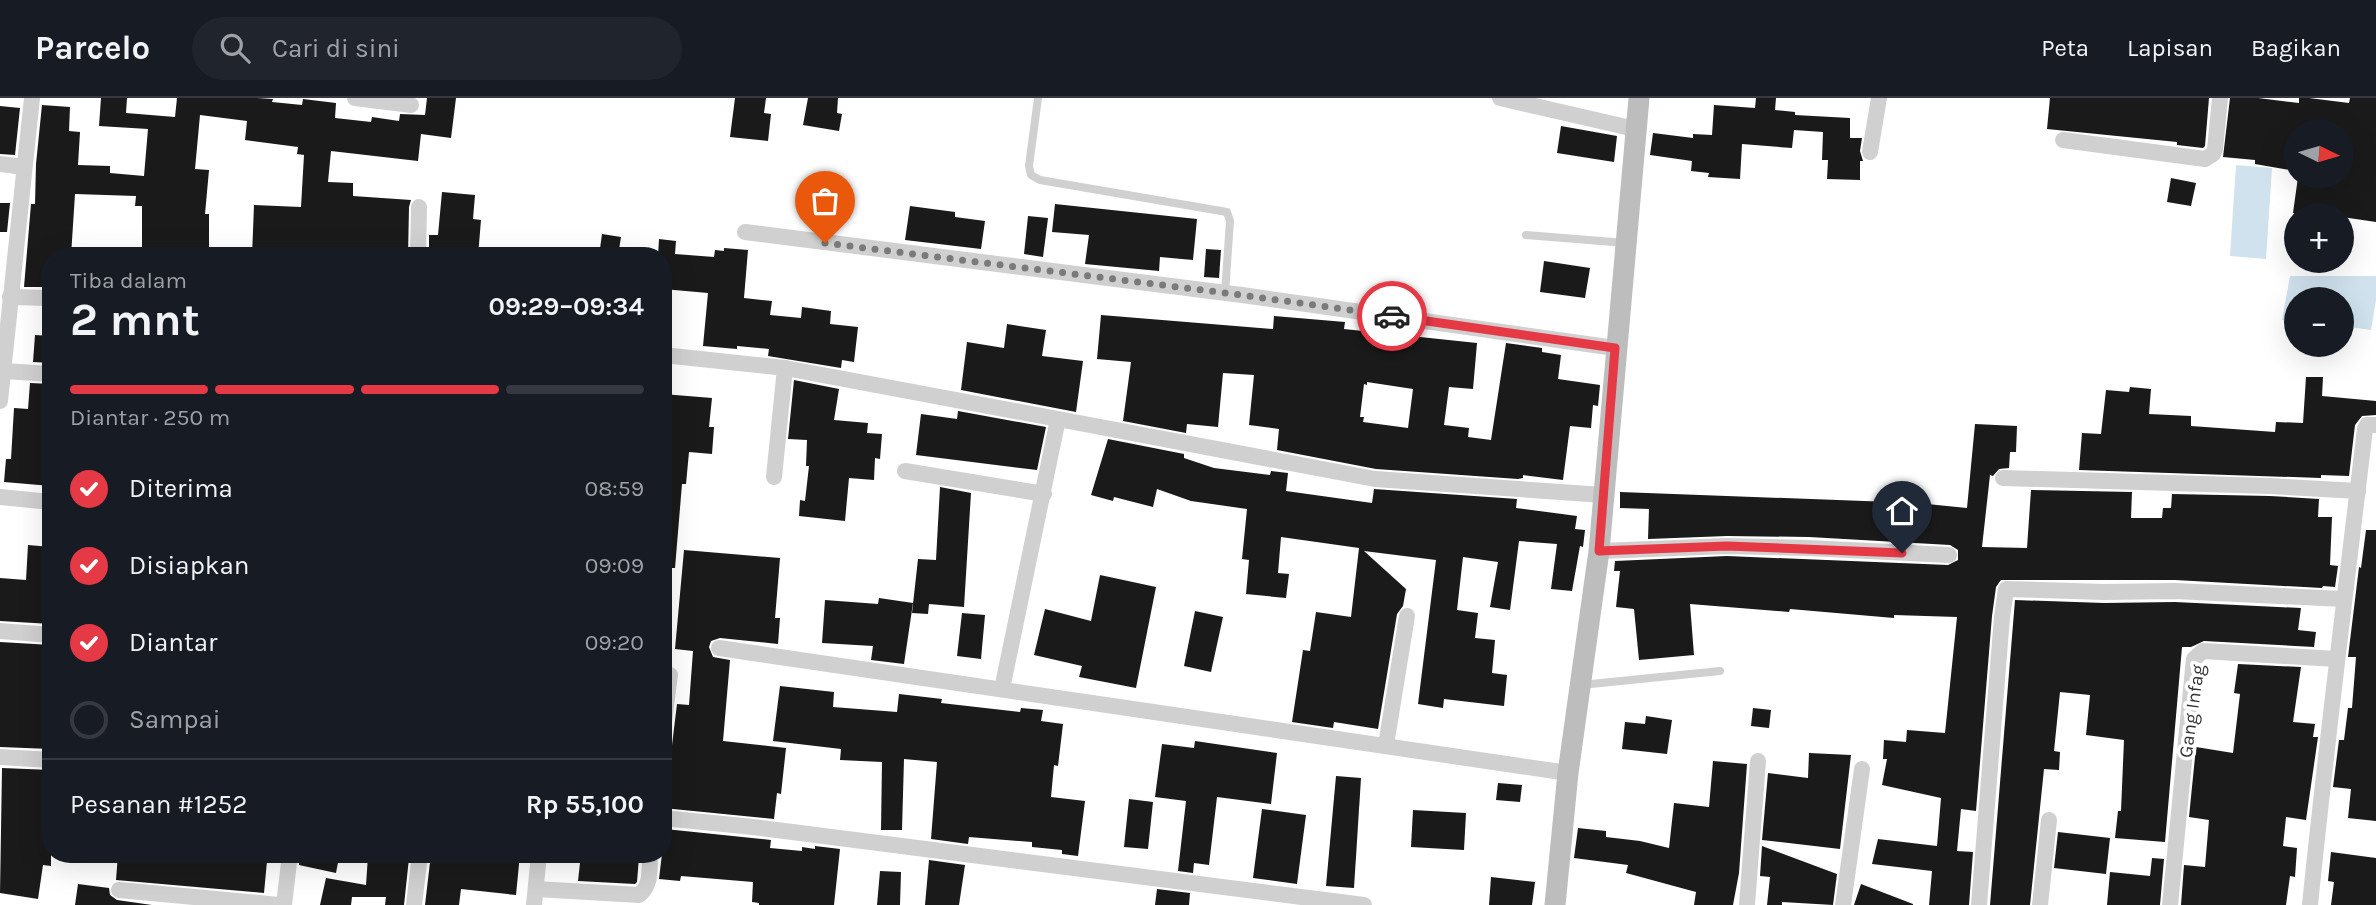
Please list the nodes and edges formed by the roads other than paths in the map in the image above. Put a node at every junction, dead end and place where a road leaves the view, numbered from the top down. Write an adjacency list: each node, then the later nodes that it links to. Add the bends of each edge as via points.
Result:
1 (32, 98): 13 (street)
2 (355, 98): 8 (street)
3 (1038, 98): 19 (lane, via 1031,175 1059,184 1227,212)
4 (1500, 98): 9 (street)
5 (1639, 98): 9 (street)
6 (1879, 98): 11 (street)
7 (2220, 98): 10 (street, via 2215,149 2205,159)
8 (411, 105)
9 (1635, 129): 17 (street)
10 (2063, 140)
11 (1870, 152)
12 (0, 164): 13 (street)
13 (24, 167): 20 (street)
14 (419, 207): 18 (street)
15 (745, 232): 19 (street)
16 (1526, 235): 17 (lane)
17 (1626, 243): 22 (street)
18 (418, 247)
19 (1225, 293): 22 (street)
20 (10, 298): 21 (street); 25 (street)
21 (42, 298)
22 (1615, 348): 35 (street)
23 (672, 356): 24 (street)
24 (785, 368): 28 (street); 31 (street)
25 (4, 371): 26 (street); 27 (street)
26 (42, 373)
27 (0, 401)
28 (1058, 419): 34 (street); 35 (street, via 1375,479)
29 (2376, 425): 33 (street, via 2365,427)
30 (905, 471): 34 (street)
31 (774, 477)
32 (2003, 478): 33 (street)
33 (2358, 491): 40 (street)
34 (1044, 494): 48 (street)
35 (1603, 495): 38 (street)
36 (0, 497): 37 (street)
37 (42, 501)
38 (1599, 551): 39 (street, via 1727,546); 47 (street)
39 (1950, 555)
40 (2343, 599): 45 (street); 70 (street, via 2006,589)
41 (1407, 616): 49 (street)
42 (0, 631): 43 (street)
43 (42, 634)
44 (719, 648): 48 (street)
45 (2336, 659): 72 (street, Gang Infag, via 2203,651 2194,659); 73 (street)
46 (1720, 671): 47 (lane)
47 (1581, 685): 54 (street)
48 (1002, 689): 49 (street)
49 (1386, 745): 54 (street)
50 (0, 757): 51 (street)
51 (42, 759)
52 (1758, 761): 68 (street)
53 (1862, 769): 69 (street)
54 (1568, 773): 67 (street)
55 (672, 819): 66 (street)
56 (2049, 820): 71 (street)
57 (289, 863): 64 (street)
58 (419, 863): 65 (street)
59 (538, 863): 62 (street)
60 (649, 863): 62 (street, via 648,883 639,895)
61 (119, 890): 63 (street)
62 (535, 897)
63 (279, 905)
64 (284, 905)
65 (414, 905)
66 (1364, 905)
67 (1555, 905)
68 (1747, 905)
69 (1843, 905)
70 (1979, 905)
71 (2040, 905)
72 (2170, 905)
73 (2310, 905)

